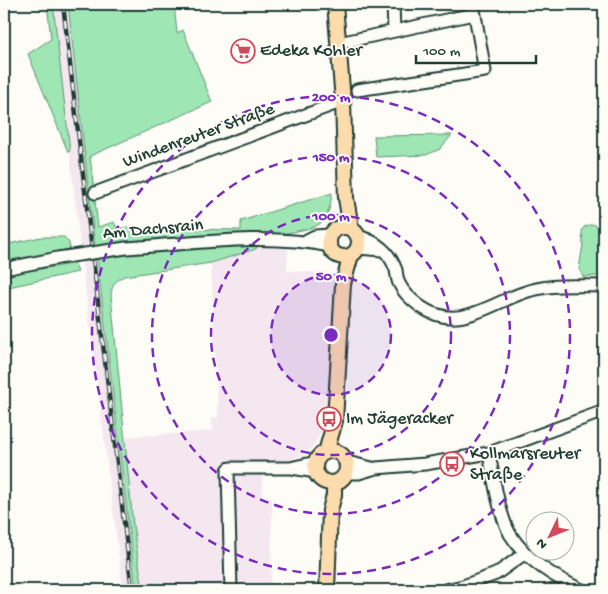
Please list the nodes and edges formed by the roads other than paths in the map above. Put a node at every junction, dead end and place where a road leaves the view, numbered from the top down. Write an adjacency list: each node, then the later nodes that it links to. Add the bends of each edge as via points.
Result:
1 (335, 4): 5 (main road)
2 (393, 4): 4 (street)
3 (473, 9): 4 (street); 6 (street, via 485,71)
4 (394, 31): 5 (street)
5 (339, 43): 7 (main road)
6 (357, 90)
7 (344, 101): 8 (street, Windenreuter Straße); 9 (main road)
8 (95, 194)
9 (344, 241): 10 (street, Am Dachsrain, bridge, via 316,236 306,241 262,239 126,248); 11 (street, via 382,250 390,258 399,284 408,297 429,313 441,316 460,318 477,314 531,290 550,286); 14 (main road, via 334,426)
10 (4, 269)
11 (604, 286)
12 (604, 410): 13 (street)
13 (488, 452): 15 (street, via 359,473); 17 (street, via 506,525)
14 (323, 459): 15 (main road, via 342,455); 16 (main road, via 321,479); 18 (street, via 290,468 230,468)
15 (346, 468): 16 (main road, via 342,479)
16 (330, 483): 19 (main road, via 334,495 330,510)
17 (524, 554): 20 (street, via 496,574); 21 (street, via 557,578)
18 (231, 590)
19 (327, 590)
20 (445, 590)
21 (582, 590)

